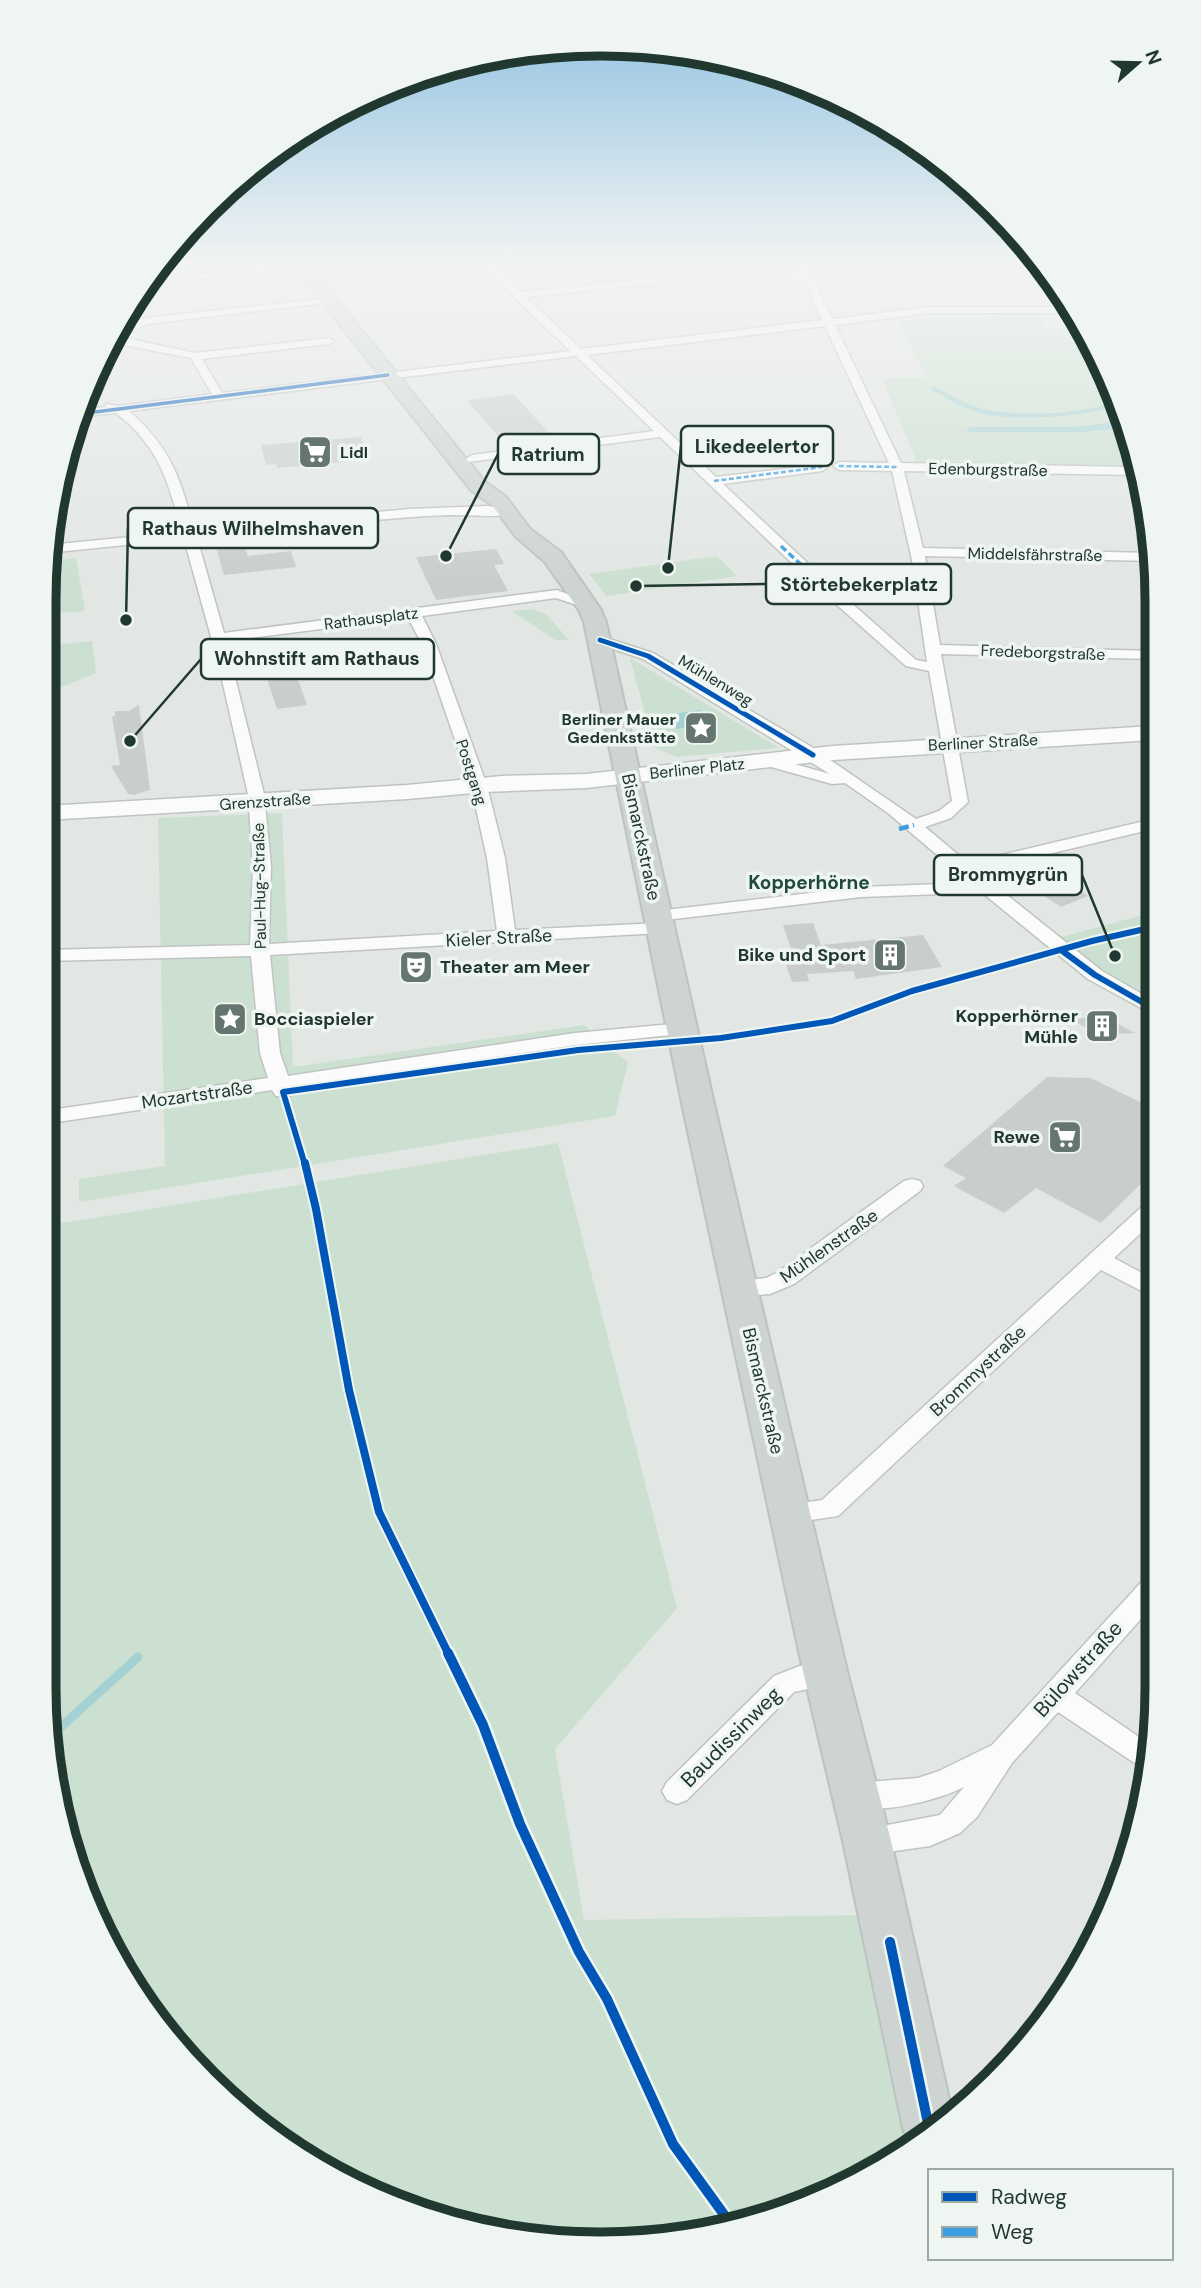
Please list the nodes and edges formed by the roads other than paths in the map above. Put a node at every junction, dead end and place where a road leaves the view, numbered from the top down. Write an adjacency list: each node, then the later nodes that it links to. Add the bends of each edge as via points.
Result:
1 (203, 370): 8 (street)
2 (391, 370): 7 (main road, Bismarckstraße)
3 (392, 370): 7 (main road, Bismarckstraße)
4 (429, 370): 7 (street)
5 (598, 370): 12 (street)
6 (852, 370): 16 (street)
7 (395, 374): 8 (street); 13 (main road, Bismarckstraße); 19 (main road, Bismarckstraße, via 478,486)
8 (219, 397): 10 (street)
9 (93, 402): 10 (street, Paul-Hug-Straße)
10 (117, 409): 11 (street); 20 (street, Paul-Hug-Straße, via 145,432 163,455)
11 (90, 413)
12 (664, 433): 13 (street); 18 (street)
13 (472, 459): 19 (main road, Bismarckstraße, via 494,484)
14 (839, 466): 16 (street, Edenburgstraße)
15 (822, 467): 18 (street)
16 (897, 467): 17 (street, Edenburgstraße); 22 (street)
17 (1129, 471)
18 (714, 481): 30 (street, via 911,663)
19 (503, 507): 20 (street); 24 (main road, Bismarckstraße, via 523,533 532,559)
20 (188, 536): 21 (street); 26 (street, Paul-Hug-Straße)
21 (59, 548)
22 (918, 552): 23 (street, Middelsfährstraße); 28 (street)
23 (1143, 556)
24 (570, 596): 25 (street, Rathausplatz); 27 (main road, Bismarckstraße)
25 (414, 613): 26 (street, Rathausplatz); 36 (street, Postgang)
26 (217, 638): 38 (street, Paul-Hug-Straße)
27 (602, 647): 33 (street, Mühlenweg, via 648,656); 35 (main road, Bismarckstraße)
28 (934, 649): 29 (street, Fredeborgstraße); 30 (street)
29 (1145, 655)
30 (936, 667): 32 (street)
31 (1145, 733): 32 (main road, Berliner Straße)
32 (948, 744): 33 (main road, Berliner Straße); 40 (street, via 960,802 942,816)
33 (813, 755): 34 (main road, Berliner Platz); 37 (street, Mühlenweg)
34 (766, 761): 35 (main road, Berliner Platz); 37 (street, Berliner Platz)
35 (628, 775): 36 (main road, Grenzstraße); 43 (main road, Bismarckstraße)
36 (482, 785): 38 (main road, Grenzstraße); 44 (street, Postgang)
37 (859, 788): 40 (street, Mühlenweg)
38 (257, 801): 39 (main road, Grenzstraße); 45 (street, Paul-Hug-Straße, via 262,866)
39 (56, 812)
40 (914, 825): 42 (street, Mühlenweg)
41 (1145, 826): 42 (street, Kieler Straße)
42 (971, 875): 43 (street, Kieler Straße, via 941,889 861,892); 47 (street, Mühlenweg, via 1095,975)
43 (659, 922): 44 (street, Kieler Straße); 48 (main road, Bismarckstraße)
44 (507, 937): 45 (street, Kieler Straße)
45 (260, 950): 46 (street, Kieler Straße); 49 (street, Paul-Hug-Straße, via 270,1053)
46 (56, 956)
47 (1145, 1004)
48 (683, 1029): 49 (street, Mozartstraße, via 575,1039); 55 (main road, Bismarckstraße)
49 (281, 1088): 50 (street, Mozartstraße)
50 (56, 1116)
51 (912, 1186): 55 (street, Mühlenstraße, via 786,1278 770,1286)
52 (1145, 1216): 53 (street, Brommystraße)
53 (1099, 1259): 54 (street); 56 (street, Brommystraße, via 829,1509)
54 (1145, 1284)
55 (739, 1288): 56 (main road, Bismarckstraße)
56 (790, 1513): 58 (main road, Bismarckstraße)
57 (1145, 1596): 59 (street, Bülowstraße)
58 (826, 1675): 62 (street, Baudissinweg, via 784,1684); 63 (main road, Bismarckstraße)
59 (1055, 1694): 60 (street); 61 (street, Bülowstraße)
60 (1141, 1753)
61 (1002, 1754): 63 (street, Bülowstraße); 63 (street, Bülowstraße, via 967,1808 950,1824 930,1832)
62 (677, 1791)
63 (862, 1819): 64 (main road, Bismarckstraße)
64 (928, 2122)

